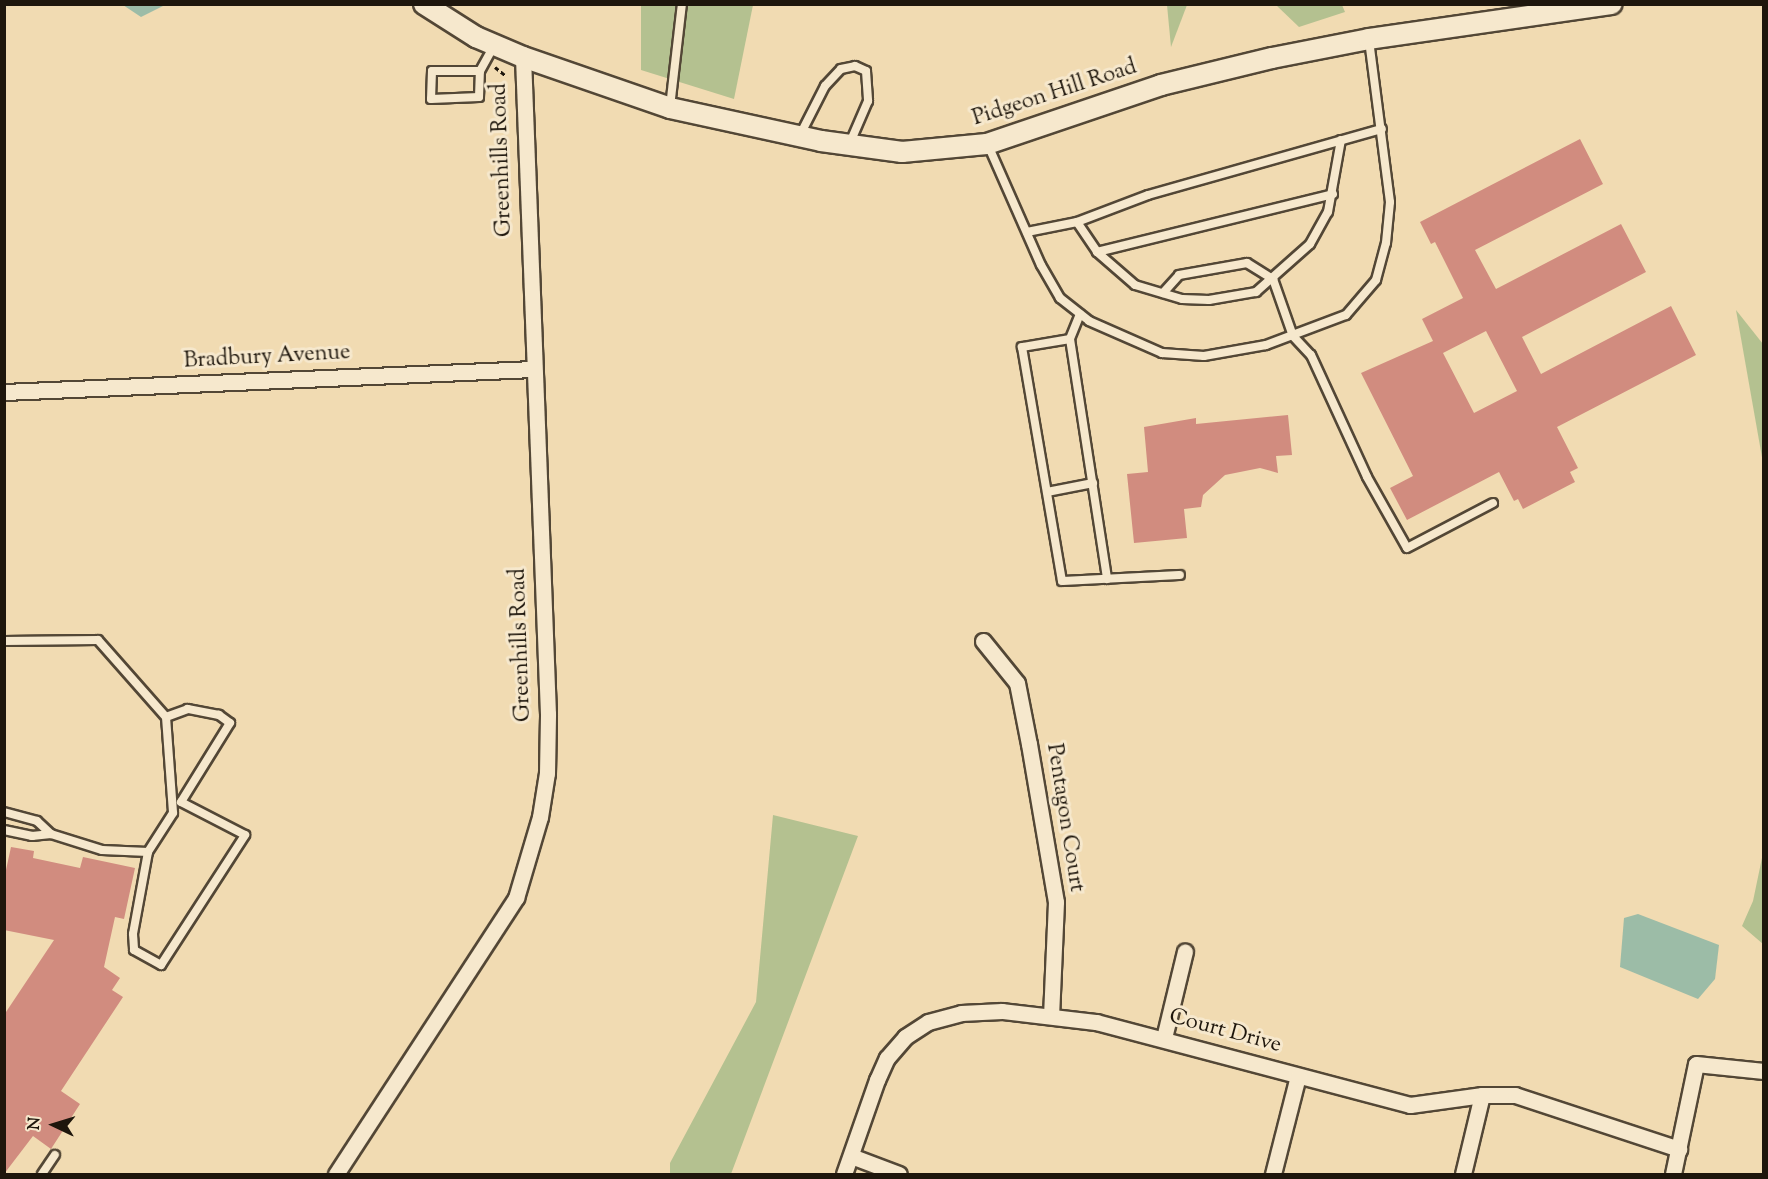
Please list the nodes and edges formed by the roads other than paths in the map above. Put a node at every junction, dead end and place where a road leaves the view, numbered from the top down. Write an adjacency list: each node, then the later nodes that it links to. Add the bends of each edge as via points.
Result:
1 (424, 4): 6 (street, Pidgeon Hill Road)
2 (682, 4): 9 (lane)
3 (1611, 4): 4 (street, Pidgeon Hill Road)
4 (1565, 8): 5 (street, Pidgeon Hill Road)
5 (1369, 39): 10 (lane); 13 (street, Pidgeon Hill Road, via 1161,85)
6 (495, 45): 7 (street, Pidgeon Hill Road); 8 (lane)
7 (523, 57): 9 (street, Pidgeon Hill Road); 24 (street, Greenhills Road)
8 (480, 71): 8 (lane, via 432,71 431,99 479,97)
9 (670, 108): 11 (street, Pidgeon Hill Road)
10 (1382, 129): 12 (lane); 22 (lane, via 1390,202 1386,243 1376,280 1346,315)
11 (800, 136): 14 (street, Pidgeon Hill Road); 14 (lane, via 825,86 841,69 855,66 866,71 868,101)
12 (1341, 140): 15 (lane); 16 (lane, via 1148,195)
13 (987, 144): 14 (street, Pidgeon Hill Road, via 902,152); 17 (lane)
14 (849, 146)
15 (1333, 194): 18 (lane); 19 (lane, via 1329,212 1310,244)
16 (1077, 222): 17 (lane); 18 (lane)
17 (1027, 232): 21 (lane, via 1060,298)
18 (1097, 252): 20 (lane, via 1135,285)
19 (1273, 279): 20 (lane, via 1256,292 1209,300 1182,299); 20 (lane, via 1247,263 1179,275); 22 (lane)
20 (1163, 293)
21 (1080, 314): 22 (lane, via 1119,336 1162,353 1204,356); 23 (lane)
22 (1293, 336): 28 (lane, via 1311,355 1367,477 1407,548)
23 (1070, 339): 26 (lane); 27 (lane, via 1022,347)
24 (532, 369): 25 (street, Bradbury Avenue); 48 (street, Greenhills Road, via 548,714 547,773 540,817 511,907)
25 (4, 392)
26 (1093, 483): 27 (lane); 30 (lane)
27 (1047, 492): 30 (lane, via 1062,581)
28 (1493, 503)
29 (1180, 575): 30 (lane)
30 (1107, 579)
31 (4, 641): 33 (lane, via 98,640)
32 (983, 641): 39 (street, Pentagon Court, via 1017,682 1029,744 1056,902)
33 (166, 717): 37 (lane, via 173,813); 37 (lane, via 188,709 219,715 230,723 181,802 245,835 161,965 134,950 132,934)
34 (4, 812): 36 (lane, via 37,821)
35 (4, 830): 36 (lane, via 32,836)
36 (51, 834): 37 (lane, via 102,850)
37 (148, 852)
38 (1185, 951): 40 (street)
39 (1051, 1015): 40 (street, Court Drive); 46 (street, Court Drive, via 961,1013 928,1022 905,1037 887,1058 877,1080)
40 (1164, 1038): 42 (street, Court Drive)
41 (1764, 1071): 44 (street, via 1696,1064)
42 (1298, 1076): 43 (street, Court Drive, via 1410,1105); 51 (street)
43 (1482, 1095): 44 (street, Court Drive, via 1515,1095); 52 (street)
44 (1679, 1149): 53 (street)
45 (55, 1155): 47 (lane)
46 (851, 1156): 49 (street, Court Drive); 50 (street)
47 (42, 1174)
48 (336, 1174)
49 (844, 1174)
50 (899, 1174)
51 (1273, 1174)
52 (1463, 1174)
53 (1673, 1174)

